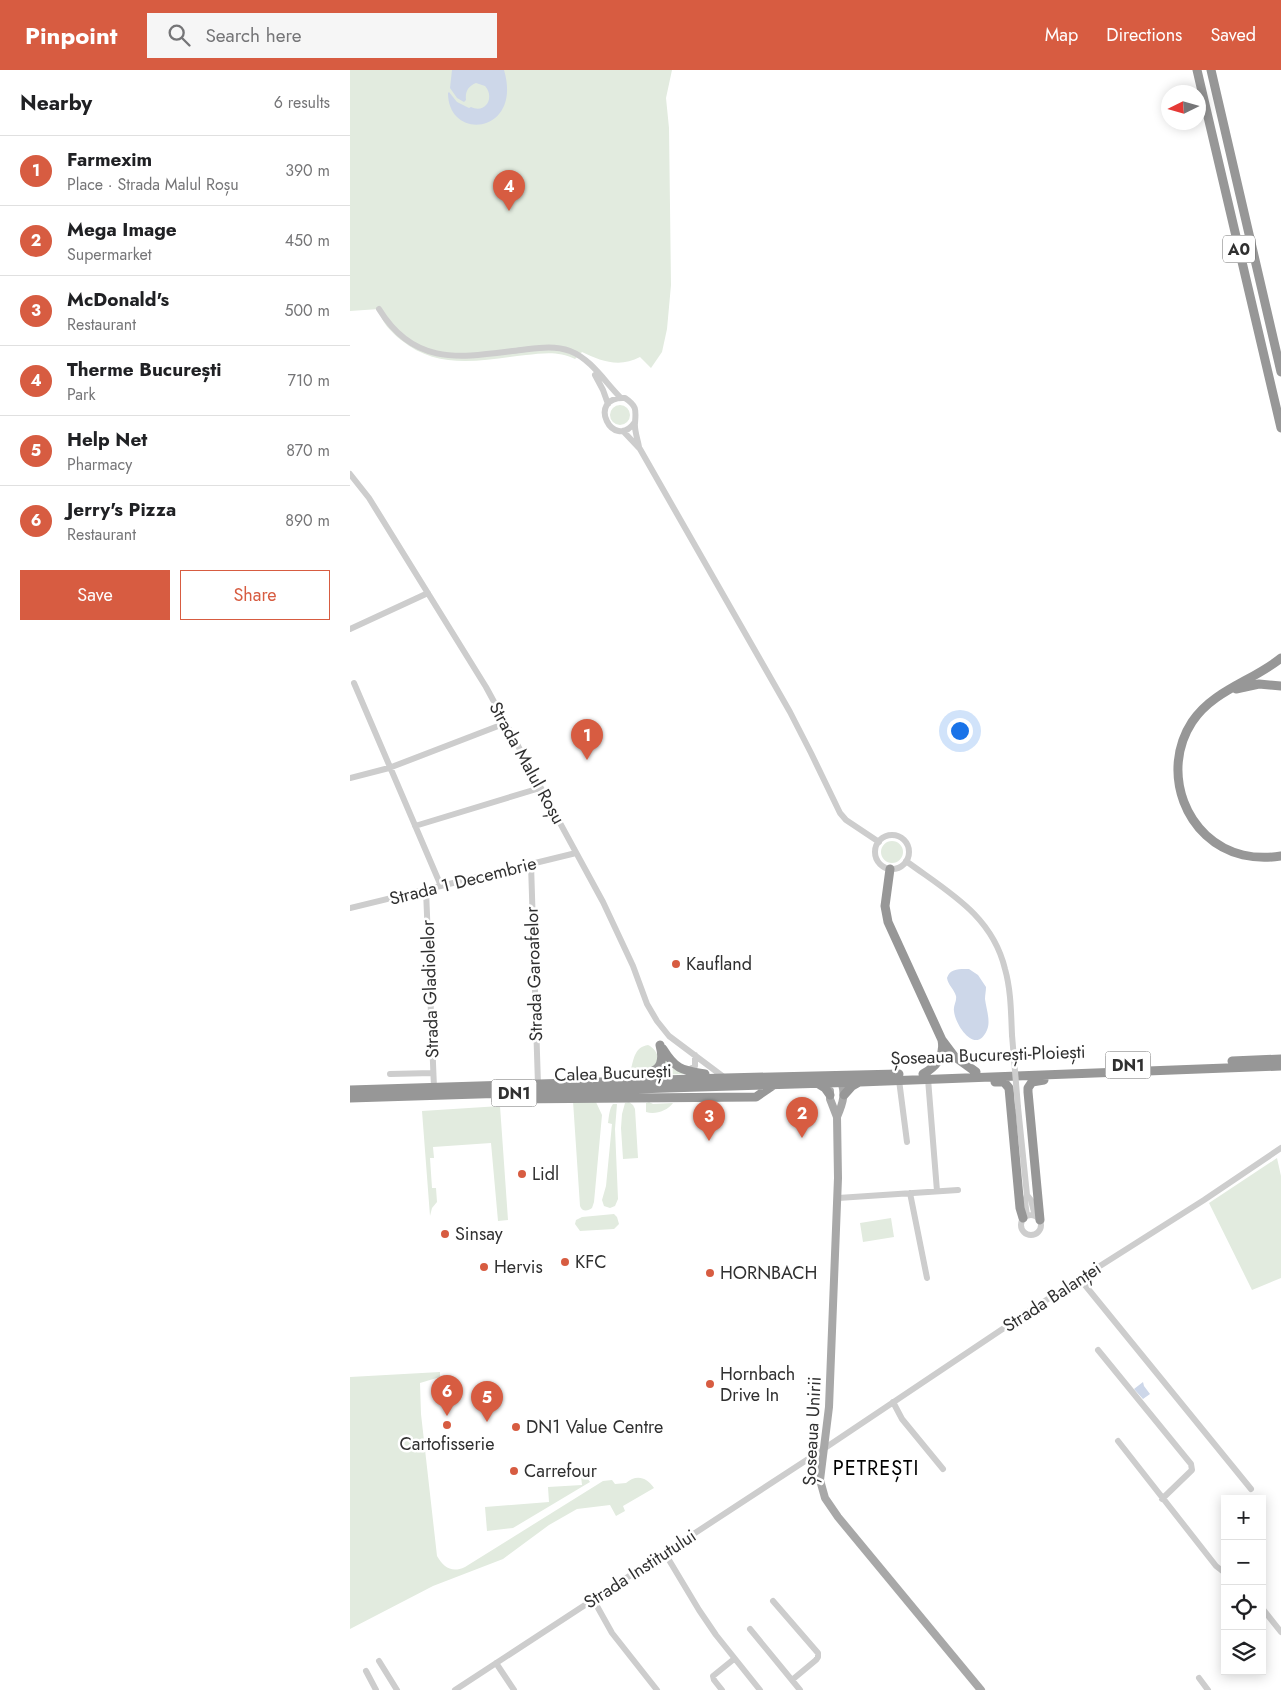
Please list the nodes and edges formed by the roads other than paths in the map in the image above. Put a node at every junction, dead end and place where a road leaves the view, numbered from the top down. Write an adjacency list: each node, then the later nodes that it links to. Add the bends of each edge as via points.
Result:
1 (1197, 70): 9 (highway, A0)
2 (1211, 70): 5 (highway, A0)
3 (379, 309): 4 (street, via 401,336 435,353 466,356 554,347)
4 (585, 359): 6 (street); 7 (street)
5 (1281, 372)
6 (620, 398): 7 (street); 8 (street, via 626,398 634,406)
7 (608, 404): 10 (street, via 604,410 606,422 613,430)
8 (634, 422): 10 (street); 11 (street)
9 (1281, 428)
10 (623, 431): 11 (street)
11 (640, 449): 24 (street, via 794,719 838,810 846,820)
12 (350, 474): 13 (street, Strada Malul Roșu, via 369,498)
13 (428, 593): 14 (street); 19 (street, Strada Malul Roșu)
14 (350, 629)
15 (1281, 658): 18 (highway)
16 (354, 683): 20 (street)
17 (1281, 686): 18 (highway, via 1259,684)
18 (1228, 691): 26 (highway, via 1209,703 1186,732 1177,765 1180,794 1194,822 1215,842 1244,855)
19 (506, 723): 20 (street); 22 (street, Strada Malul Roșu)
20 (389, 768): 21 (street); 23 (street)
21 (350, 778)
22 (540, 788): 23 (street); 25 (street, Strada Malul Roșu)
23 (416, 826): 30 (street)
24 (879, 842): 27 (street, via 889,836 901,838 908,846); 29 (street, via 877,859)
25 (576, 853): 28 (street, Strada 1 Decembrie); 34 (street, Strada Malul Roșu, via 603,902 654,1016 665,1031)
26 (1281, 856)
27 (906, 861): 29 (street, via 900,867); 62 (street, bridge, via 968,907 988,929 1006,970)
28 (531, 864): 30 (street, Strada 1 Decembrie); 50 (street, Strada Garoafelor)
29 (890, 869): 33 (highway, via 886,916)
30 (441, 886): 31 (street, Strada 1 Decembrie)
31 (426, 890): 32 (street, Strada 1 Decembrie); 40 (street, Strada Gladiolelor)
32 (350, 908)
33 (942, 1040): 38 (highway, via 957,1059); 42 (highway, via 939,1061)
34 (695, 1055): 37 (street, via 695,1066); 43 (street, Strada Malul Roșu)
35 (1281, 1059): 38 (highway, Șoseaua București-Ploiești / DN1)
36 (1281, 1066): 39 (highway, Șoseaua București-Ploiești / DN1)
37 (687, 1071): 43 (highway); 48 (highway, via 673,1064 660,1045 663,1060 656,1070)
38 (976, 1072): 42 (highway, Șoseaua București-Ploiești / DN1)
39 (1108, 1072): 44 (highway, Șoseaua București-Ploiești / DN1); 65 (highway, via 1092,1079 1036,1080 1028,1088)
40 (433, 1073): 41 (street); 52 (street, Strada Gladiolelor)
41 (390, 1074)
42 (926, 1076): 44 (highway, Șoseaua București-Ploiești / DN1); 46 (highway, Șoseaua București-Ploiești / DN1); 47 (highway, Șoseaua București-Ploiești / DN1); 60 (street)
43 (725, 1078): 45 (highway, Calea București / DN1); 48 (highway, Calea București / DN1)
44 (946, 1078): 64 (highway, via 958,1084 1007,1084 1020,1208)
45 (816, 1080): 46 (highway, Șoseaua București-Ploiești / DN1); 52 (highway, DN1, via 774,1084 756,1097 450,1099); 53 (highway)
46 (838, 1080): 49 (highway, Șoseaua București-Ploiești / DN1); 53 (main road); 54 (main road)
47 (899, 1080): 49 (highway, Șoseaua București-Ploiești / DN1); 57 (street)
48 (596, 1082): 50 (highway, Calea București / DN1)
49 (860, 1082): 54 (highway)
50 (538, 1085): 52 (highway, Calea București / DN1)
51 (350, 1090): 52 (highway, Calea București / DN1)
52 (433, 1092): 55 (highway, Calea București / DN1)
53 (830, 1095): 56 (main road, Șoseaua Unirii)
54 (844, 1095): 56 (main road, Șoseaua Unirii)
55 (350, 1098)
56 (837, 1117): 63 (main road, Șoseaua Unirii)
57 (907, 1142)
58 (1281, 1148): 67 (street, Strada Balanței)
59 (958, 1190): 60 (street)
60 (937, 1191): 61 (street)
61 (910, 1193): 63 (street); 66 (street)
62 (1027, 1194): 64 (street); 65 (street)
63 (838, 1198): 71 (main road, Șoseaua Unirii)
64 (1025, 1217): 65 (street); 65 (street, via 1022,1228 1029,1235 1038,1232 1041,1226)
65 (1038, 1218)
66 (927, 1278)
67 (1080, 1279): 69 (street, Strada Balanței); 73 (street)
68 (1098, 1350): 74 (street, via 1190,1464 1192,1470)
69 (893, 1402): 71 (street, Strada Balanței); 72 (street)
70 (1118, 1441): 74 (street)
71 (825, 1448): 75 (street, Strada Institutului); 96 (main road, Șoseaua Unirii, via 820,1480 827,1502)
72 (943, 1469)
73 (1251, 1489)
74 (1162, 1499): 76 (street)
75 (667, 1552): 77 (street, Strada Institutului); 82 (street, via 699,1610)
76 (1221, 1569)
77 (593, 1599): 84 (street, Strada Institutului); 92 (street, via 612,1633)
78 (774, 1601): 87 (street, via 818,1653 816,1660)
79 (1266, 1613): 81 (street)
80 (750, 1629): 87 (street)
81 (1281, 1632)
82 (734, 1658): 93 (street, via 713,1676); 94 (street)
83 (379, 1661): 89 (street)
84 (496, 1663): 90 (street, Strada Institutului); 91 (street)
85 (366, 1671): 88 (street)
86 (1199, 1678): 97 (street)
87 (792, 1680): 95 (street)
88 (376, 1690)
89 (397, 1690)
90 (455, 1690)
91 (514, 1690)
92 (657, 1690)
93 (722, 1690)
94 (760, 1690)
95 (800, 1690)
96 (981, 1690)
97 (1208, 1690)

